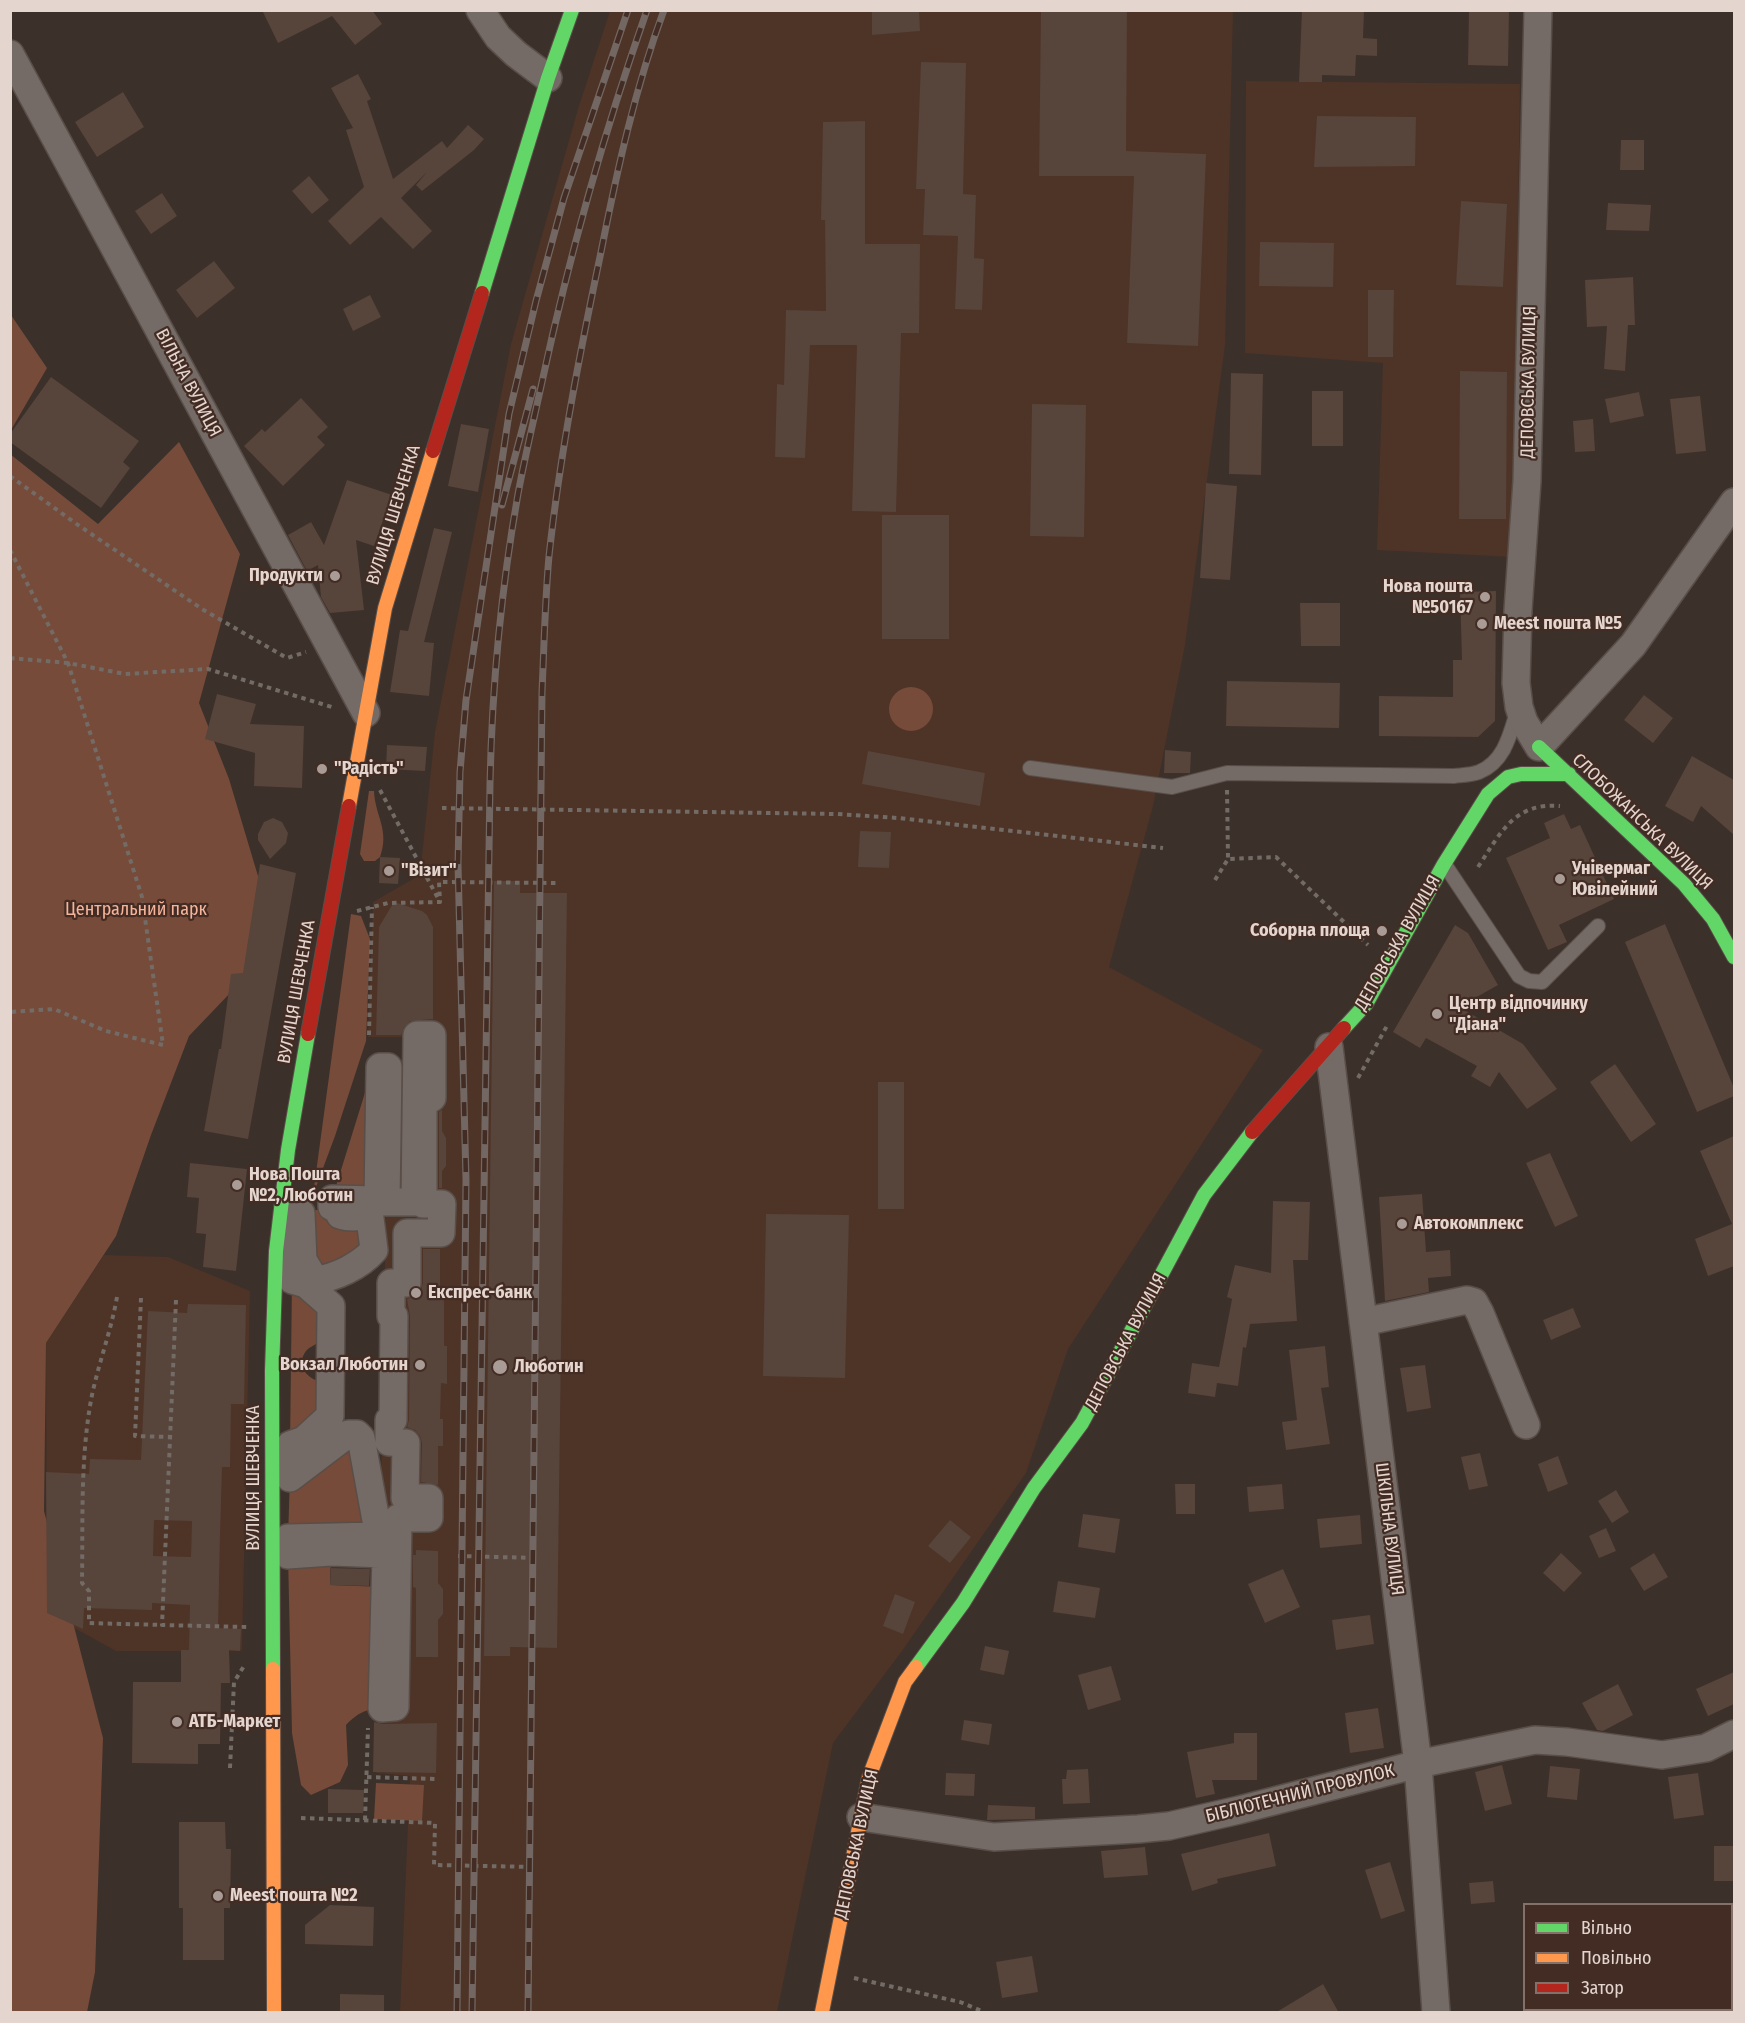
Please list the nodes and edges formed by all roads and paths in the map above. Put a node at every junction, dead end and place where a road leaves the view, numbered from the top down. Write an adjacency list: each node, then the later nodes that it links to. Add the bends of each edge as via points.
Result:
1 (480, 10): 5 (street, via 498,37)
2 (572, 10): 5 (street, ВУЛИЦЯ ШЕВЧЕНКА)
3 (1538, 10): 12 (street, ДЕПОВСЬКА ВУЛИЦЯ, via 1527,481 1516,683)
4 (10, 54): 9 (street, ВІЛЬНА ВУЛИЦЯ)
5 (548, 78): 13 (street, ВУЛИЦЯ ШЕВЧЕНКА, via 385,608)
6 (10, 476): 9 (path, via 202,609 287,658)
7 (1734, 502): 14 (street, via 1633,645)
8 (10, 550): 11 (path)
9 (329, 644): 13 (street, ВІЛЬНА ВУЛИЦЯ)
10 (10, 658): 11 (path)
11 (68, 663): 13 (path, via 125,674 208,669 330,708); 33 (path, via 142,897 163,1045 106,1031 54,1009)
12 (1519, 707): 14 (street, ДЕПОВСЬКА ВУЛИЦЯ); 16 (lane, via 1506,746 1495,762 1478,772 1431,777)
13 (366, 713): 29 (street, ВУЛИЦЯ ШЕВЧЕНКА)
14 (1539, 747): 17 (street, СЛОБОЖАНСЬКА ВУЛИЦЯ)
15 (1030, 768): 16 (lane, via 1172,788)
16 (1227, 773): 22 (path)
17 (1569, 774): 23 (street, ДЕПОВСЬКА ВУЛИЦЯ, via 1521,774 1500,782 1488,794); 31 (street, СЛОБОЖАНСЬКА ВУЛИЦЯ, via 1684,884 1713,919)
18 (379, 787): 27 (path)
19 (1566, 807): 26 (path, via 1551,805 1518,814)
20 (442, 808): 21 (path, bridge, via 837,814)
21 (1163, 848)
22 (1228, 858): 24 (path); 32 (path, via 1276,857)
23 (1444, 864): 26 (lane); 32 (street, ДЕПОВСЬКА ВУЛИЦЯ)
24 (1215, 880)
25 (559, 883): 27 (path, via 440,882)
26 (1461, 890): 30 (lane, via 1520,976 1529,981 1542,982)
27 (440, 902): 28 (path)
28 (372, 907): 29 (path); 35 (path)
29 (328, 918): 47 (street, ВУЛИЦЯ ШЕВЧЕНКА, via 288,1150 276,1251)
30 (1598, 926)
31 (1734, 957)
32 (1388, 965): 36 (street, ДЕПОВСЬКА ВУЛИЦЯ, via 1366,1004)
33 (10, 1012)
34 (1390, 1020): 37 (path)
35 (369, 1035)
36 (1329, 1047): 41 (street, ШКІЛЬНА ВУЛИЦЯ); 54 (street, ДЕПОВСЬКА ВУЛИЦЯ, via 1256,1126 1204,1195 1082,1424 1034,1488 963,1603 905,1682 869,1777)
37 (1356, 1087)
38 (117, 1297): 46 (path, via 92,1395 85,1446 82,1583 89,1591 89,1623)
39 (141, 1298): 43 (path, via 135,1436)
40 (176, 1300): 43 (path)
41 (1363, 1322): 42 (street, via 1467,1300 1474,1302); 50 (street, ШКІЛЬНА ВУЛИЦЯ)
42 (1526, 1425)
43 (170, 1437): 46 (path)
44 (458, 1556): 45 (path)
45 (537, 1558)
46 (162, 1625): 47 (path)
47 (272, 1628): 53 (street, ВУЛИЦЯ ШЕВЧЕНКА)
48 (388, 1707): 48 (street, via 395,1707 398,1518 429,1518 429,1498 405,1498 406,1443 389,1442 389,1420 393,1420 391,1283 407,1283 407,1233 441,1233 442,1204 423,1204 423,1098 432,1098 432,1035 417,1035 415,1202 386,1202 388,1067 380,1067 378,1200 332,1199 332,1207 345,1218 370,1218 374,1250 365,1260 315,1280 303,1260 301,1213 294,1212 292,1280 306,1284 331,1306 330,1416 304,1440 290,1445 290,1478 348,1434 357,1434 361,1438 377,1526 376,1536 288,1538 288,1555 386,1554 382,1708); 51 (path, via 369,1719)
49 (1734, 1734): 50 (street, БІБЛІОТЕЧНИЙ ПРОВУЛОК, via 1706,1748 1662,1755 1535,1740)
50 (1418, 1764): 54 (street, БІБЛІОТЕЧНИЙ ПРОВУЛОК, via 1239,1810 1138,1829 994,1837); 61 (street, ШКІЛЬНА ВУЛИЦЯ)
51 (367, 1777): 52 (path); 55 (path)
52 (436, 1779)
53 (273, 1817): 55 (path); 58 (street, ВУЛИЦЯ ШЕВЧЕНКА)
54 (861, 1817): 57 (street, ДЕПОВСЬКА ВУЛИЦЯ)
55 (365, 1820): 56 (path, via 435,1823 434,1865)
56 (534, 1867)
57 (830, 1973): 59 (street, ДЕПОВСЬКА ВУЛИЦЯ); 60 (path, via 960,2002)
58 (274, 2013)
59 (822, 2013)
60 (984, 2013)
61 (1436, 2013)

